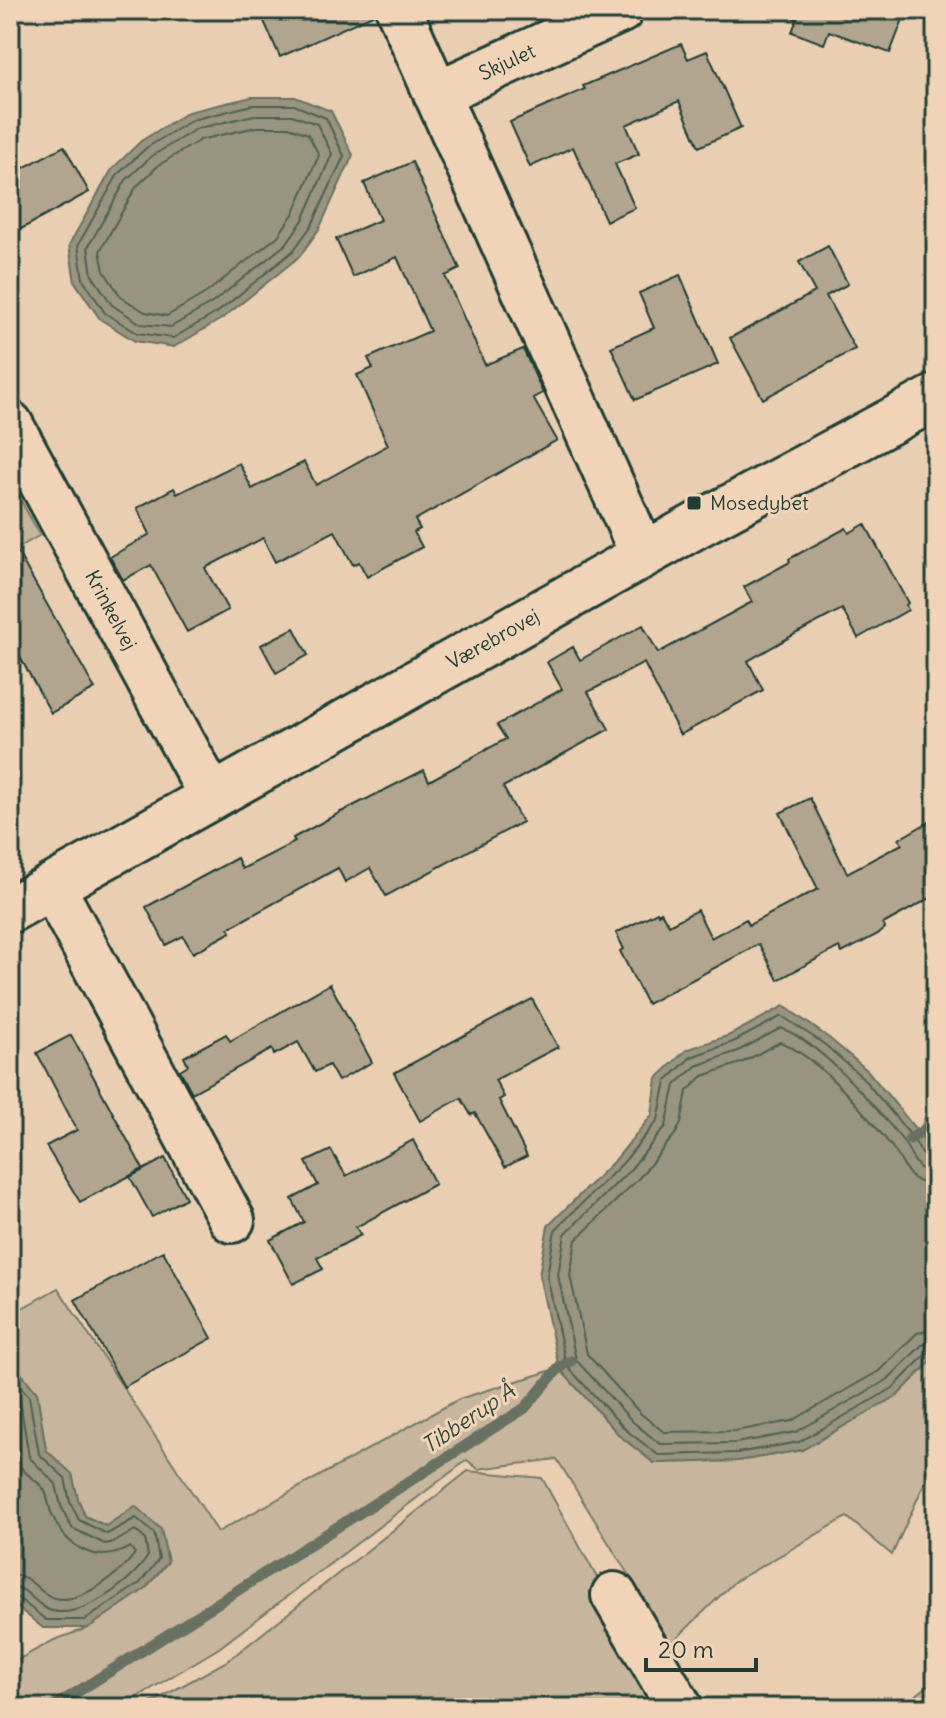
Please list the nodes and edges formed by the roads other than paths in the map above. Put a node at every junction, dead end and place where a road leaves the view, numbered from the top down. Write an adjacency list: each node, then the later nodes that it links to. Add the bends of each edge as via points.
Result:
1 (399, 10): 3 (street)
2 (621, 10): 3 (street, Skjulet)
3 (436, 94): 6 (street)
4 (936, 397): 6 (street, Værebrovej)
5 (10, 424): 7 (street, Krinkelvej)
6 (643, 555): 7 (street, Værebrovej)
7 (212, 797): 8 (street, Værebrovej)
8 (52, 886): 9 (street, Værebrovej); 10 (street)
9 (10, 910)
10 (232, 1220)
11 (614, 1595): 12 (street)
12 (680, 1708)

